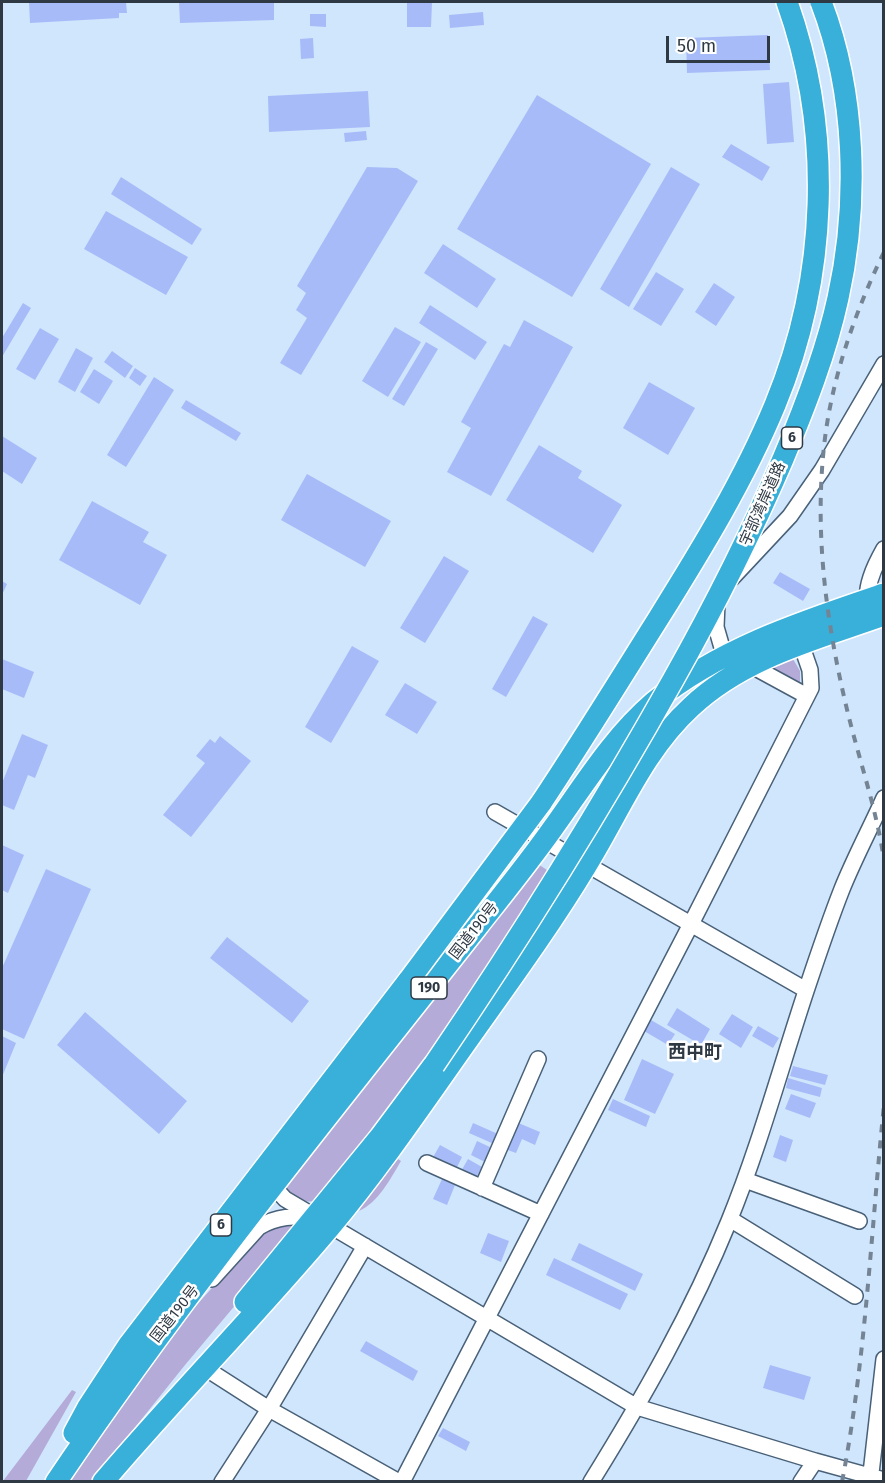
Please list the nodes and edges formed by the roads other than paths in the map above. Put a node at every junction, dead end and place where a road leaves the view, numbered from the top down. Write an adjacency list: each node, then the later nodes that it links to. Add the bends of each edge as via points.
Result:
1 (787, 2): 17 (highway, 宇部湾岸道路 / 6, bridge, via 811,87 818,146 819,208 803,318 787,373 761,437 675,592 541,803)
2 (821, 2): 24 (highway, 宇部湾岸道路 / 6, bridge, via 840,67 847,116 847,242 831,326 800,419 745,547 584,833 434,1065)
3 (884, 364): 8 (street, via 822,470 790,516 717,598 716,627)
4 (884, 549): 5 (street, via 871,579)
5 (877, 607): 6 (highway, 国道190号 / 190); 8 (highway, 国道190号 / 190, via 755,642)
6 (801, 644): 7 (highway, 国道190号 / 190); 9 (street, via 810,670 811,688)
7 (750, 665): 8 (highway, 国道190号 / 190); 9 (street)
8 (728, 666): 12 (highway, 国道190号 / 190, via 680,683 636,719 615,741); 13 (highway, 国道190号 / 190, via 650,753)
9 (807, 696): 14 (street)
10 (884, 798): 15 (street, via 842,889)
11 (495, 812): 12 (street)
12 (545, 840): 13 (street); 20 (highway, 国道190号 / 190)
13 (586, 865): 14 (street); 24 (highway, 国道190号 / 190, via 521,966 421,1107)
14 (692, 924): 15 (street); 22 (street)
15 (806, 990): 19 (street)
16 (538, 1059): 21 (street)
17 (278, 1152): 20 (street, via 271,1168); 37 (highway, 6, via 128,1346 88,1407)
18 (427, 1163): 21 (street)
19 (746, 1180): 23 (street); 25 (street)
20 (274, 1186): 24 (street, via 285,1199); 29 (highway, 国道190号 / 190)
21 (482, 1188): 22 (street)
22 (541, 1214): 28 (street)
23 (730, 1219): 27 (street); 32 (street)
24 (323, 1221): 26 (street); 29 (street, via 287,1217 258,1227); 31 (highway, 国道190号 / 190); 34 (highway, 6, via 194,1364)
25 (859, 1221)
26 (365, 1246): 28 (street); 33 (street)
27 (855, 1296)
28 (488, 1319): 32 (street); 41 (street)
29 (163, 1329): 38 (highway, 国道190号 / 190)
30 (883, 1362): 36 (street)
31 (205, 1368): 33 (street); 34 (highway, 国道190号 / 190)
32 (637, 1407): 35 (street); 42 (street)
33 (269, 1409): 40 (street); 41 (street)
34 (143, 1436): 39 (highway, 国道190号 / 190)
35 (815, 1461): 36 (street); 43 (street)
36 (875, 1479)
37 (50, 1482)
38 (56, 1482)
39 (103, 1482)
40 (222, 1482)
41 (400, 1482)
42 (591, 1482)
43 (801, 1482)

